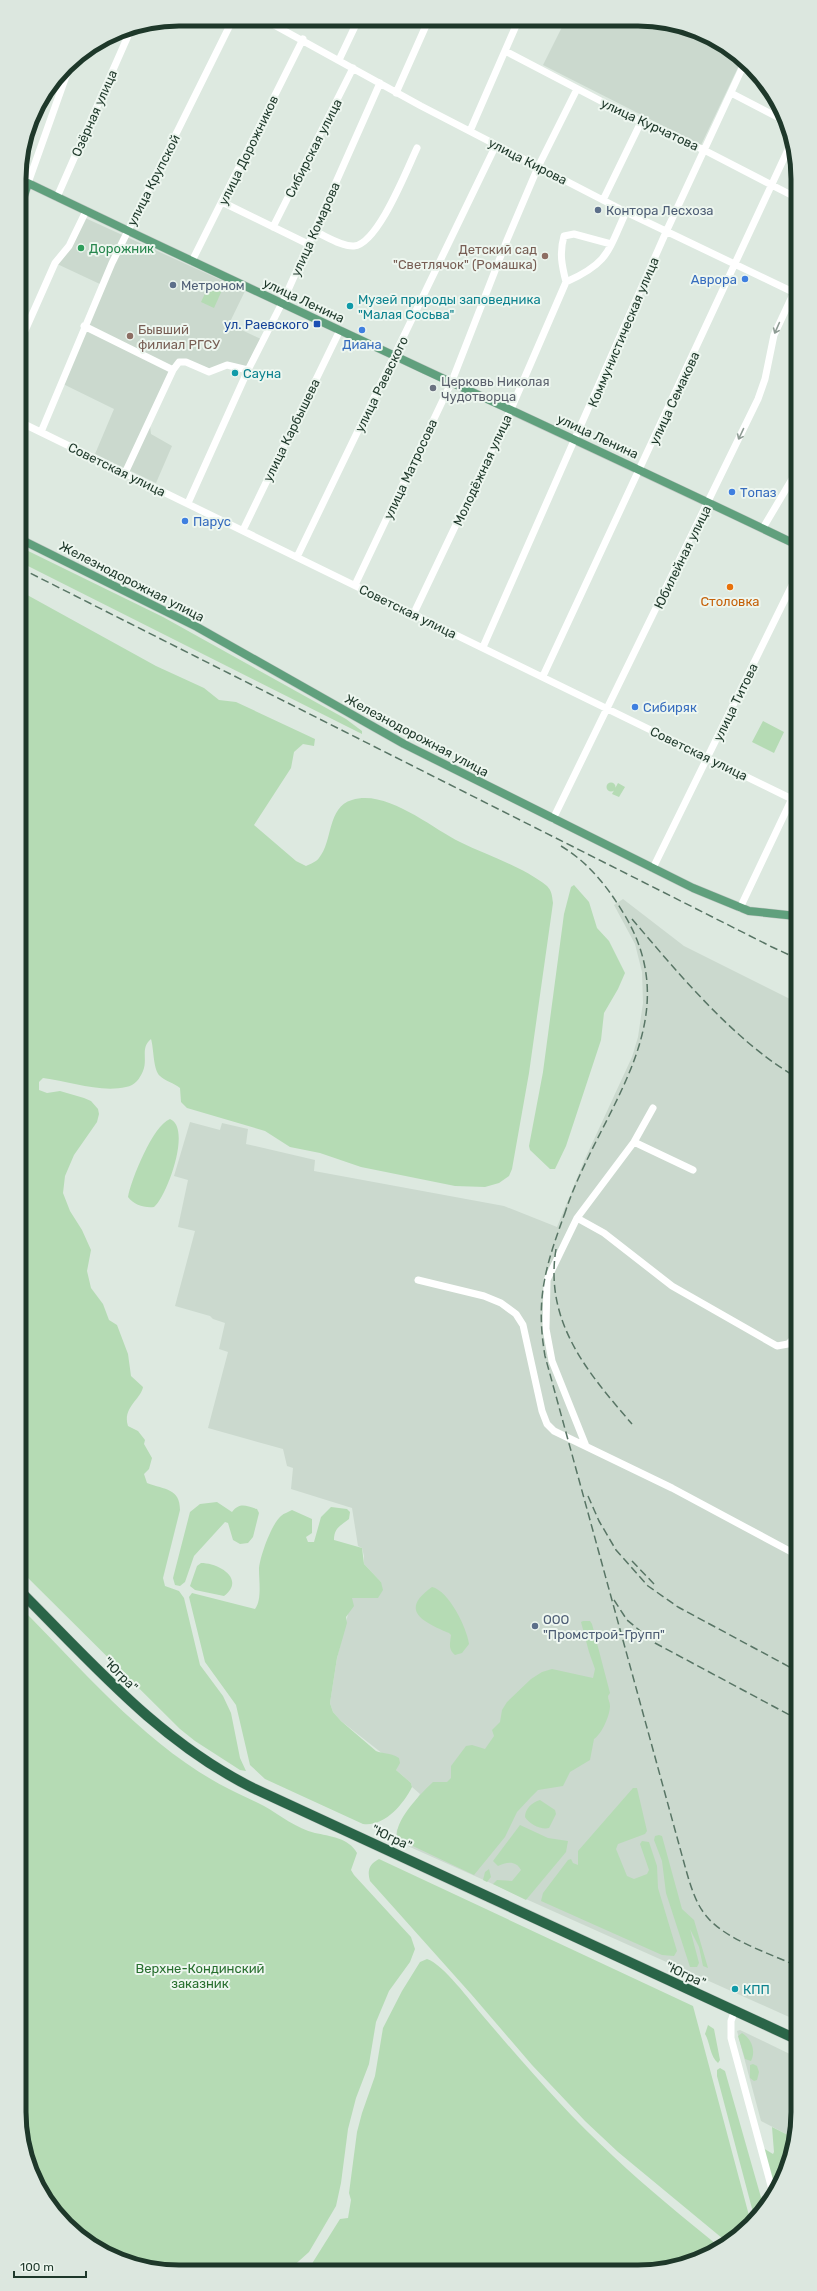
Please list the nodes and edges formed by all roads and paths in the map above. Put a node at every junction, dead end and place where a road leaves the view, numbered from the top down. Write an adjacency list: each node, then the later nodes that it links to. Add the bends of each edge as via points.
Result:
1 (230, 26): 35 (street, улица Крупской)
2 (277, 26): 7 (street, улица Кирова)
3 (355, 26): 9 (street)
4 (426, 26): 15 (street)
5 (516, 26): 8 (street)
6 (129, 35): 29 (street, Озёрная улица)
7 (303, 39): 9 (street, улица Кирова); 31 (street, улица Дорожников)
8 (505, 51): 14 (street, улица Курчатова); 19 (street)
9 (339, 60): 10 (street, улица Кирова)
10 (354, 68): 13 (street, улица Кирова); 34 (street, Сибирская улица)
11 (743, 68): 16 (street, Коммунистическая улица)
12 (66, 76): 25 (street)
13 (380, 83): 15 (street, улица Кирова); 36 (street, улица Комарова)
14 (577, 88): 18 (street, улица Курчатова); 24 (street, улица Матросова)
15 (396, 93): 19 (street, улица Кирова)
16 (731, 94): 17 (street); 23 (street, Коммунистическая улица)
17 (778, 117)
18 (641, 122): 23 (street, улица Курчатова); 30 (street)
19 (470, 131): 20 (street, улица Кирова)
20 (496, 145): 24 (street, улица Кирова); 49 (street, улица Раевского)
21 (417, 148): 36 (street, via 382,219 366,241 358,245 347,245)
22 (788, 149): 26 (street, улица Семакова)
23 (704, 150): 26 (street, улица Курчатова); 37 (street, Коммунистическая улица)
24 (538, 167): 30 (street, улица Кирова); 52 (street, улица Матросова)
25 (28, 183): 27 (main road); 29 (main road, улица Ленина)
26 (771, 184): 28 (street, улица Курчатова); 41 (street, улица Семакова)
27 (26, 189)
28 (791, 195)
29 (57, 197): 32 (main road, улица Ленина)
30 (603, 200): 33 (street, улица Кирова)
31 (222, 202): 34 (street); 40 (street, улица Дорожников)
32 (86, 211): 35 (main road, улица Ленина); 47 (street, via 69,246 55,262)
33 (626, 212): 37 (street, улица Кирова); 39 (street)
34 (273, 227): 38 (street)
35 (128, 231): 40 (main road, улица Ленина); 46 (street, улица Крупской)
36 (314, 231): 38 (street, улица Комарова)
37 (666, 232): 41 (street, улица Кирова); 56 (street, Коммунистическая улица)
38 (308, 244): 45 (street, улица Комарова)
39 (611, 244): 42 (street, via 597,266); 42 (street, via 574,234 564,236 561,265)
40 (192, 261): 45 (main road, улица Ленина)
41 (736, 265): 43 (street, улица Кирова); 57 (street, улица Семакова)
42 (566, 282): 53 (street, Молодёжная улица)
43 (791, 290)
44 (791, 300): 60 (street, Юбилейная улица, one-way to 60, via 773,338 762,389)
45 (281, 304): 48 (main road, улица Ленина); 51 (street, улица Комарова)
46 (84, 326): 50 (street); 55 (street, улица Крупской)
47 (26, 328)
48 (340, 330): 49 (main road, улица Ленина); 63 (street, улица Карбышева)
49 (395, 355): 52 (main road, улица Ленина); 66 (street, улица Раевского)
50 (173, 370): 51 (street, via 182,362 206,371 227,365); 58 (street)
51 (248, 370): 61 (street, улица Комарова)
52 (452, 381): 53 (main road, улица Ленина); 67 (street, улица Матросова)
53 (511, 409): 56 (main road, улица Ленина); 69 (street, Молодёжная улица)
54 (26, 425): 55 (street, Советская улица)
55 (41, 432): 58 (street, Советская улица)
56 (576, 439): 57 (main road, улица Ленина); 70 (street, Коммунистическая улица)
57 (641, 470): 60 (main road, улица Ленина); 71 (street, улица Семакова)
58 (125, 473): 61 (street, Советская улица)
59 (791, 481): 62 (street)
60 (709, 502): 62 (main road, улица Ленина); 72 (street, Юбилейная улица)
61 (188, 504): 63 (street, Советская улица)
62 (763, 528): 65 (main road, улица Ленина)
63 (243, 530): 66 (street, Советская улица)
64 (26, 541): 76 (main road, Железнодорожная улица, via 197,626 404,744)
65 (791, 542)
66 (297, 557): 67 (street, Советская улица)
67 (354, 585): 69 (street, Советская улица)
68 (791, 589): 73 (street, улица Титова)
69 (414, 613): 70 (street, Советская улица)
70 (483, 647): 71 (street, Советская улица)
71 (543, 676): 72 (street, Советская улица)
72 (608, 709): 73 (street, Советская улица); 76 (street, Юбилейная улица)
73 (707, 758): 74 (street, Советская улица); 77 (street, улица Титова)
74 (791, 799)
75 (791, 806): 78 (street)
76 (553, 819): 77 (main road, Железнодорожная улица)
77 (653, 868): 78 (main road, Железнодорожная улица)
78 (740, 908): 79 (main road, Железнодорожная улица, via 759,913)
79 (791, 916)
80 (653, 1108): 81 (street)
81 (634, 1142): 82 (street); 83 (street)
82 (693, 1170)
83 (576, 1218): 85 (street, via 604,1233 672,1286 777,1346); 86 (street, via 547,1280 546,1329 557,1378)
84 (418, 1280): 86 (street, via 484,1296 501,1303 516,1314 522,1325 547,1424 554,1431)
85 (791, 1341)
86 (586, 1446): 87 (street, via 672,1488)
87 (791, 1552)
88 (26, 1597): 89 (highway, "Югра", via 153,1722 177,1742 219,1770)
89 (735, 2010): 90 (highway, "Югра"); 91 (street, via 730,2021 731,2038)
90 (791, 2037)
91 (771, 2187)

